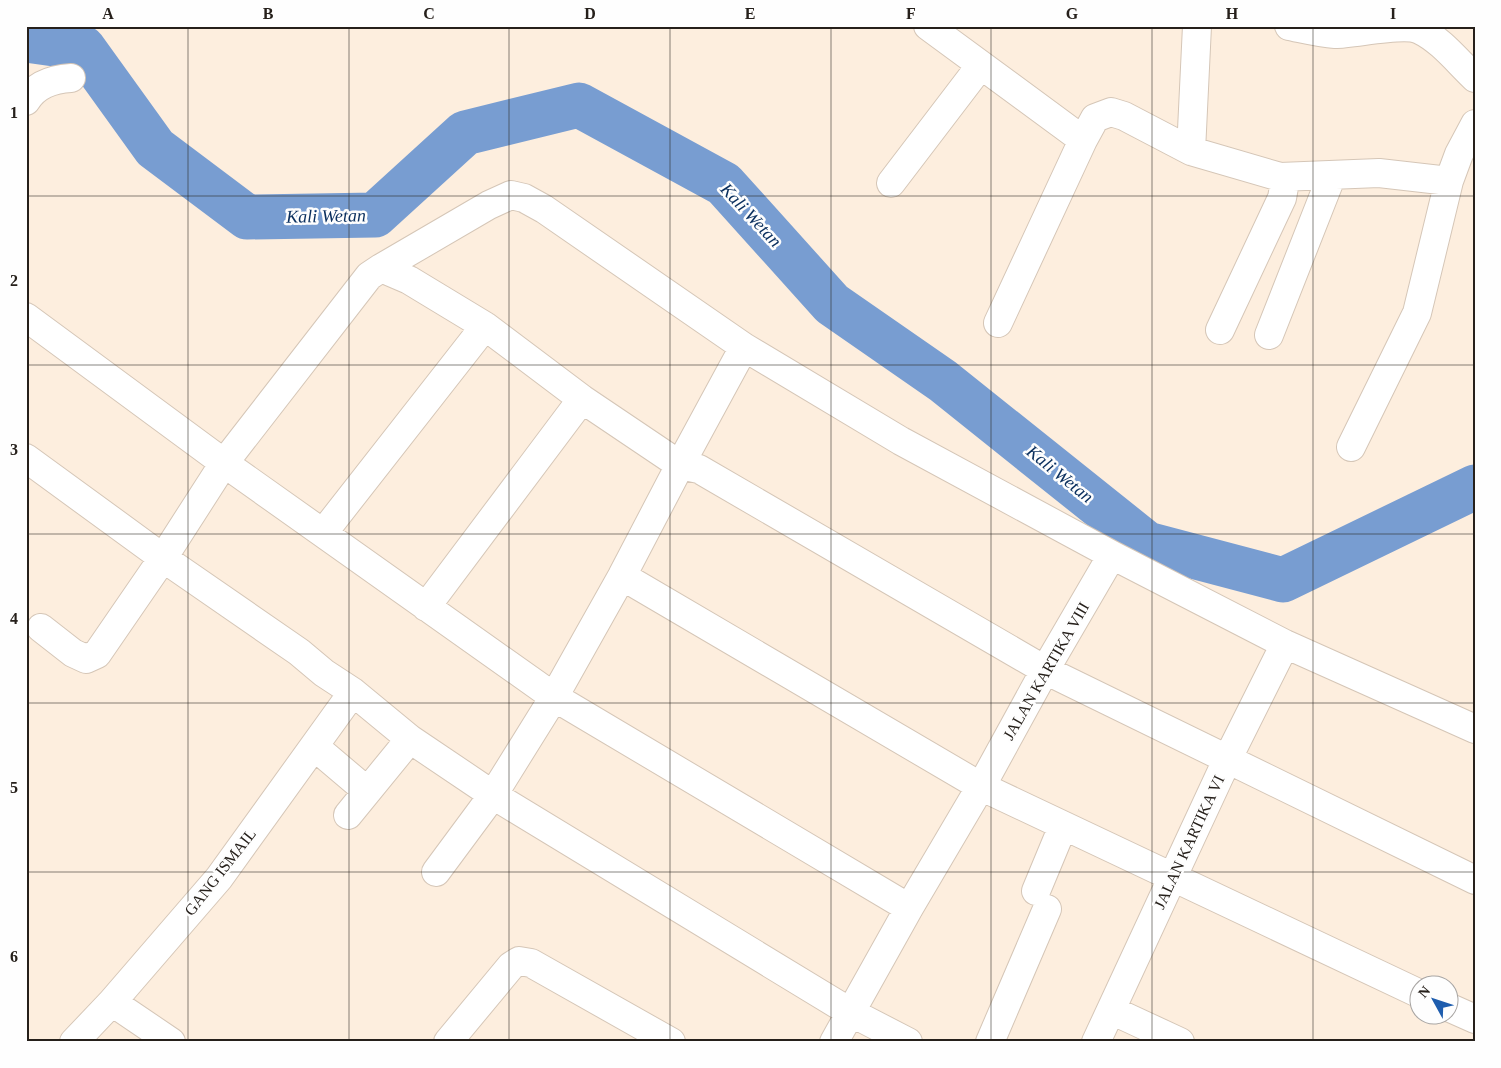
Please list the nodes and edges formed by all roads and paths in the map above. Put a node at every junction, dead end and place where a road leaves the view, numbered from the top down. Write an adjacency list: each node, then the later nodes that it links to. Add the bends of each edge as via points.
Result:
1 (928, 26): 4 (street)
2 (1197, 26): 10 (street)
3 (1289, 26): 6 (street, via 1334,34 1418,28 1435,39)
4 (981, 65): 9 (street); 14 (street)
5 (71, 78): 7 (street, via 43,84)
6 (1475, 78)
7 (26, 101)
8 (1475, 124): 13 (street, via 1458,154)
9 (1083, 140): 10 (street, via 1095,118 1111,112); 17 (street)
10 (1191, 151): 12 (street)
11 (1332, 175): 12 (street); 13 (street, via 1379,173); 20 (street)
12 (1280, 177): 19 (street, via 1284,187 1282,198)
13 (1449, 181): 23 (street, via 1417,313)
14 (891, 184)
15 (381, 268): 18 (street, via 409,280); 21 (street, via 511,195 544,209); 25 (street, via 368,276)
16 (26, 317): 25 (street)
17 (998, 323)
18 (485, 326): 22 (street); 27 (street)
19 (1220, 330)
20 (1269, 335)
21 (744, 347): 26 (street); 28 (street, via 901,441)
22 (582, 399): 26 (street); 31 (street)
23 (1351, 447)
24 (26, 458): 29 (street)
25 (224, 464): 27 (street); 29 (street)
26 (680, 465): 30 (street); 34 (street, via 699,469)
27 (324, 533): 31 (street)
28 (1112, 555): 33 (street); 34 (street, JALAN KARTIKA VIII)
29 (163, 558): 32 (street, via 97,654 86,659 73,653); 35 (street)
30 (622, 576): 36 (street); 41 (street)
31 (426, 607): 36 (street)
32 (41, 628)
33 (1285, 644): 37 (street); 40 (street, JALAN KARTIKA VI)
34 (1045, 670): 40 (street); 41 (street, JALAN KARTIKA VIII)
35 (353, 692): 38 (street); 39 (street, GANG ISMAIL)
36 (554, 697): 43 (street); 49 (street)
37 (1475, 729)
38 (410, 739): 42 (street); 43 (street)
39 (315, 747): 42 (street); 51 (street, GANG ISMAIL, via 219,878)
40 (1227, 760): 47 (street, JALAN KARTIKA VI); 48 (street)
41 (980, 786): 45 (street); 49 (street, JALAN KARTIKA VIII)
42 (367, 791): 44 (street)
43 (492, 795): 46 (street); 54 (street)
44 (348, 815)
45 (1063, 826): 47 (street); 62 (street, via 1041,900)
46 (436, 872)
47 (1172, 878): 50 (street); 52 (street, JALAN KARTIKA VI)
48 (1475, 880)
49 (909, 908): 54 (street, JALAN KARTIKA VIII)
50 (1408, 988)
51 (112, 1002): 56 (street, GANG ISMAIL); 57 (street)
52 (1111, 1010): 63 (street, JALAN KARTIKA VI); 64 (street)
53 (1458, 1011): 55 (street)
54 (850, 1012): 60 (street, JALAN KARTIKA VIII); 61 (street)
55 (1475, 1019)
56 (74, 1042)
57 (171, 1042)
58 (448, 1042): 59 (street, via 511,966 519,961 531,963)
59 (671, 1042)
60 (834, 1042)
61 (908, 1042)
62 (990, 1042)
63 (1096, 1042)
64 (1180, 1042)

